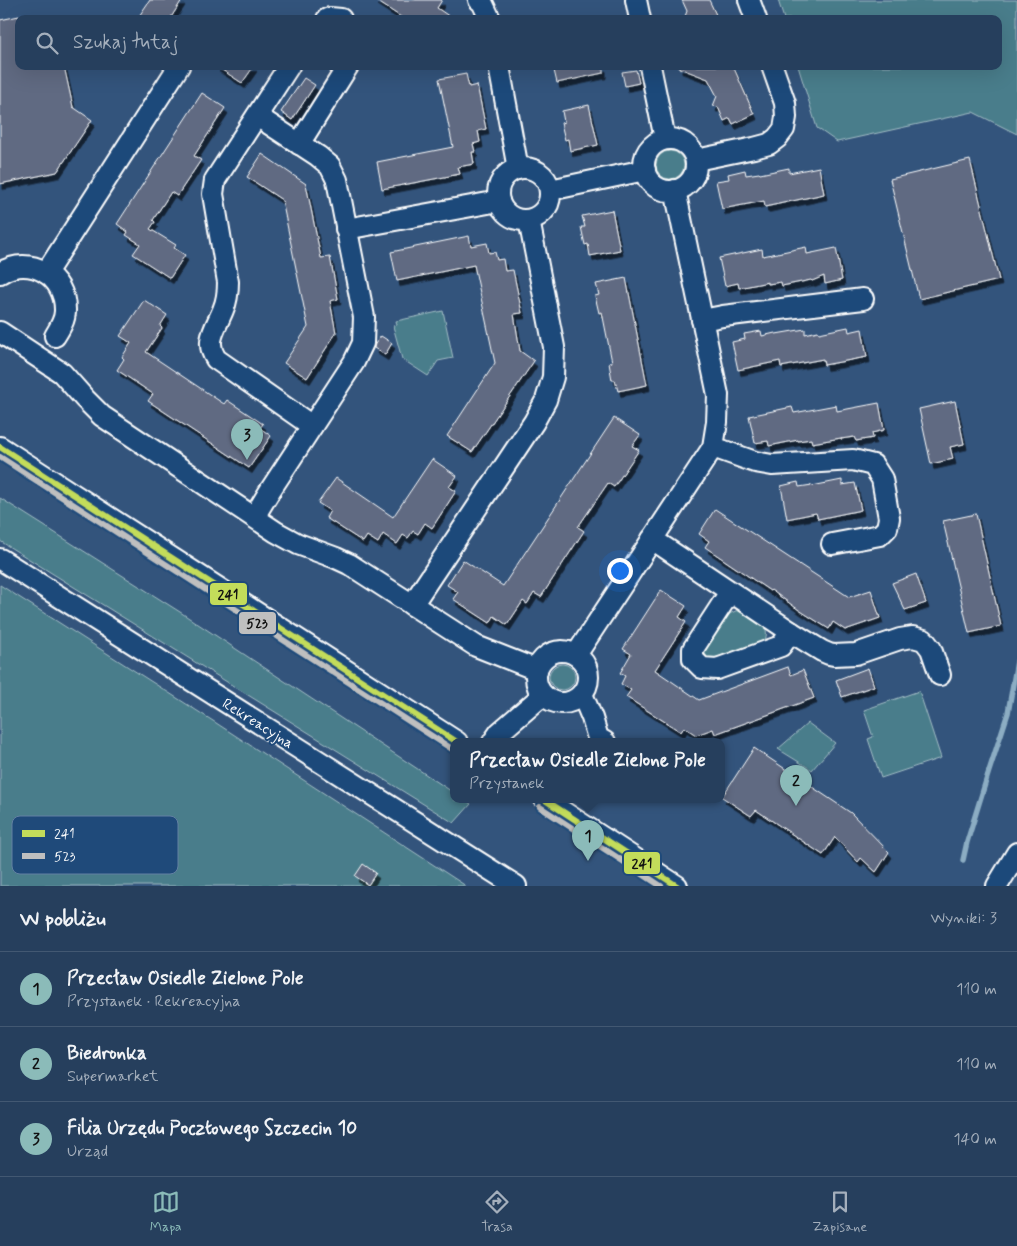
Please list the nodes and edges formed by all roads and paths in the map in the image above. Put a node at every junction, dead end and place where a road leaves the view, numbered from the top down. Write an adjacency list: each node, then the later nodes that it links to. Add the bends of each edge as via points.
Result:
1 (479, 0): 4 (street)
2 (636, 0): 5 (street)
3 (749, 0): 6 (street)
4 (488, 15)
5 (639, 15)
6 (755, 15)
7 (176, 70): 25 (street)
8 (286, 70): 13 (street)
9 (345, 70): 15 (street)
10 (500, 70): 17 (street)
11 (651, 70): 14 (street)
12 (773, 70): 16 (street, via 785,103 786,118 784,129 777,138 769,144)
13 (257, 116): 15 (street); 30 (street, via 215,180 213,194 228,282 224,309 210,343 216,359)
14 (665, 139): 16 (street, via 688,145); 18 (street, via 657,142 646,154)
15 (299, 144): 23 (street, via 330,166 337,180)
16 (696, 160): 20 (street, via 694,176 683,188)
17 (518, 169): 19 (street, via 535,170 542,175); 21 (street, via 504,178 498,193)
18 (645, 170): 19 (street); 20 (street, via 652,184)
19 (550, 190): 22 (street, via 548,206)
20 (675, 190): 27 (street)
21 (499, 201): 22 (street, via 507,214); 23 (street)
22 (529, 220): 38 (street, via 554,347 553,377 546,400)
23 (346, 229): 30 (street, via 364,317 363,343)
24 (0, 272): 25 (street, via 26,266)
25 (46, 273): 29 (street, via 58,285 64,300 62,325)
26 (863, 299): 27 (street)
27 (702, 320): 31 (street, via 718,395)
28 (0, 332): 33 (street, via 62,373 102,416)
29 (55, 336)
30 (312, 426): 33 (street)
31 (713, 447): 34 (street); 35 (street, via 772,465 853,460 873,465 882,479 889,518 887,528 880,535)
32 (0, 448): 45 (street)
33 (254, 517): 38 (street, via 298,544 349,564)
34 (652, 539): 37 (street); 40 (street)
35 (832, 544)
36 (0, 559): 50 (street, Rekreacyjna)
37 (730, 592): 39 (street); 39 (street, via 693,649 693,659 702,668 717,669 781,646)
38 (412, 604): 41 (street, via 476,646)
39 (791, 632): 42 (street, via 834,655 856,654 900,639 924,640 931,649)
40 (576, 655): 41 (street, via 561,651 553,653 540,662); 43 (street, via 588,673)
41 (537, 670): 44 (street, via 537,686)
42 (940, 675)
43 (582, 694): 44 (street, via 563,704); 47 (street)
44 (542, 695): 46 (street)
45 (451, 738)
46 (496, 738)
47 (598, 738)
48 (550, 803): 51 (street)
49 (1017, 853): 52 (street)
50 (516, 886)
51 (677, 886)
52 (996, 886)

